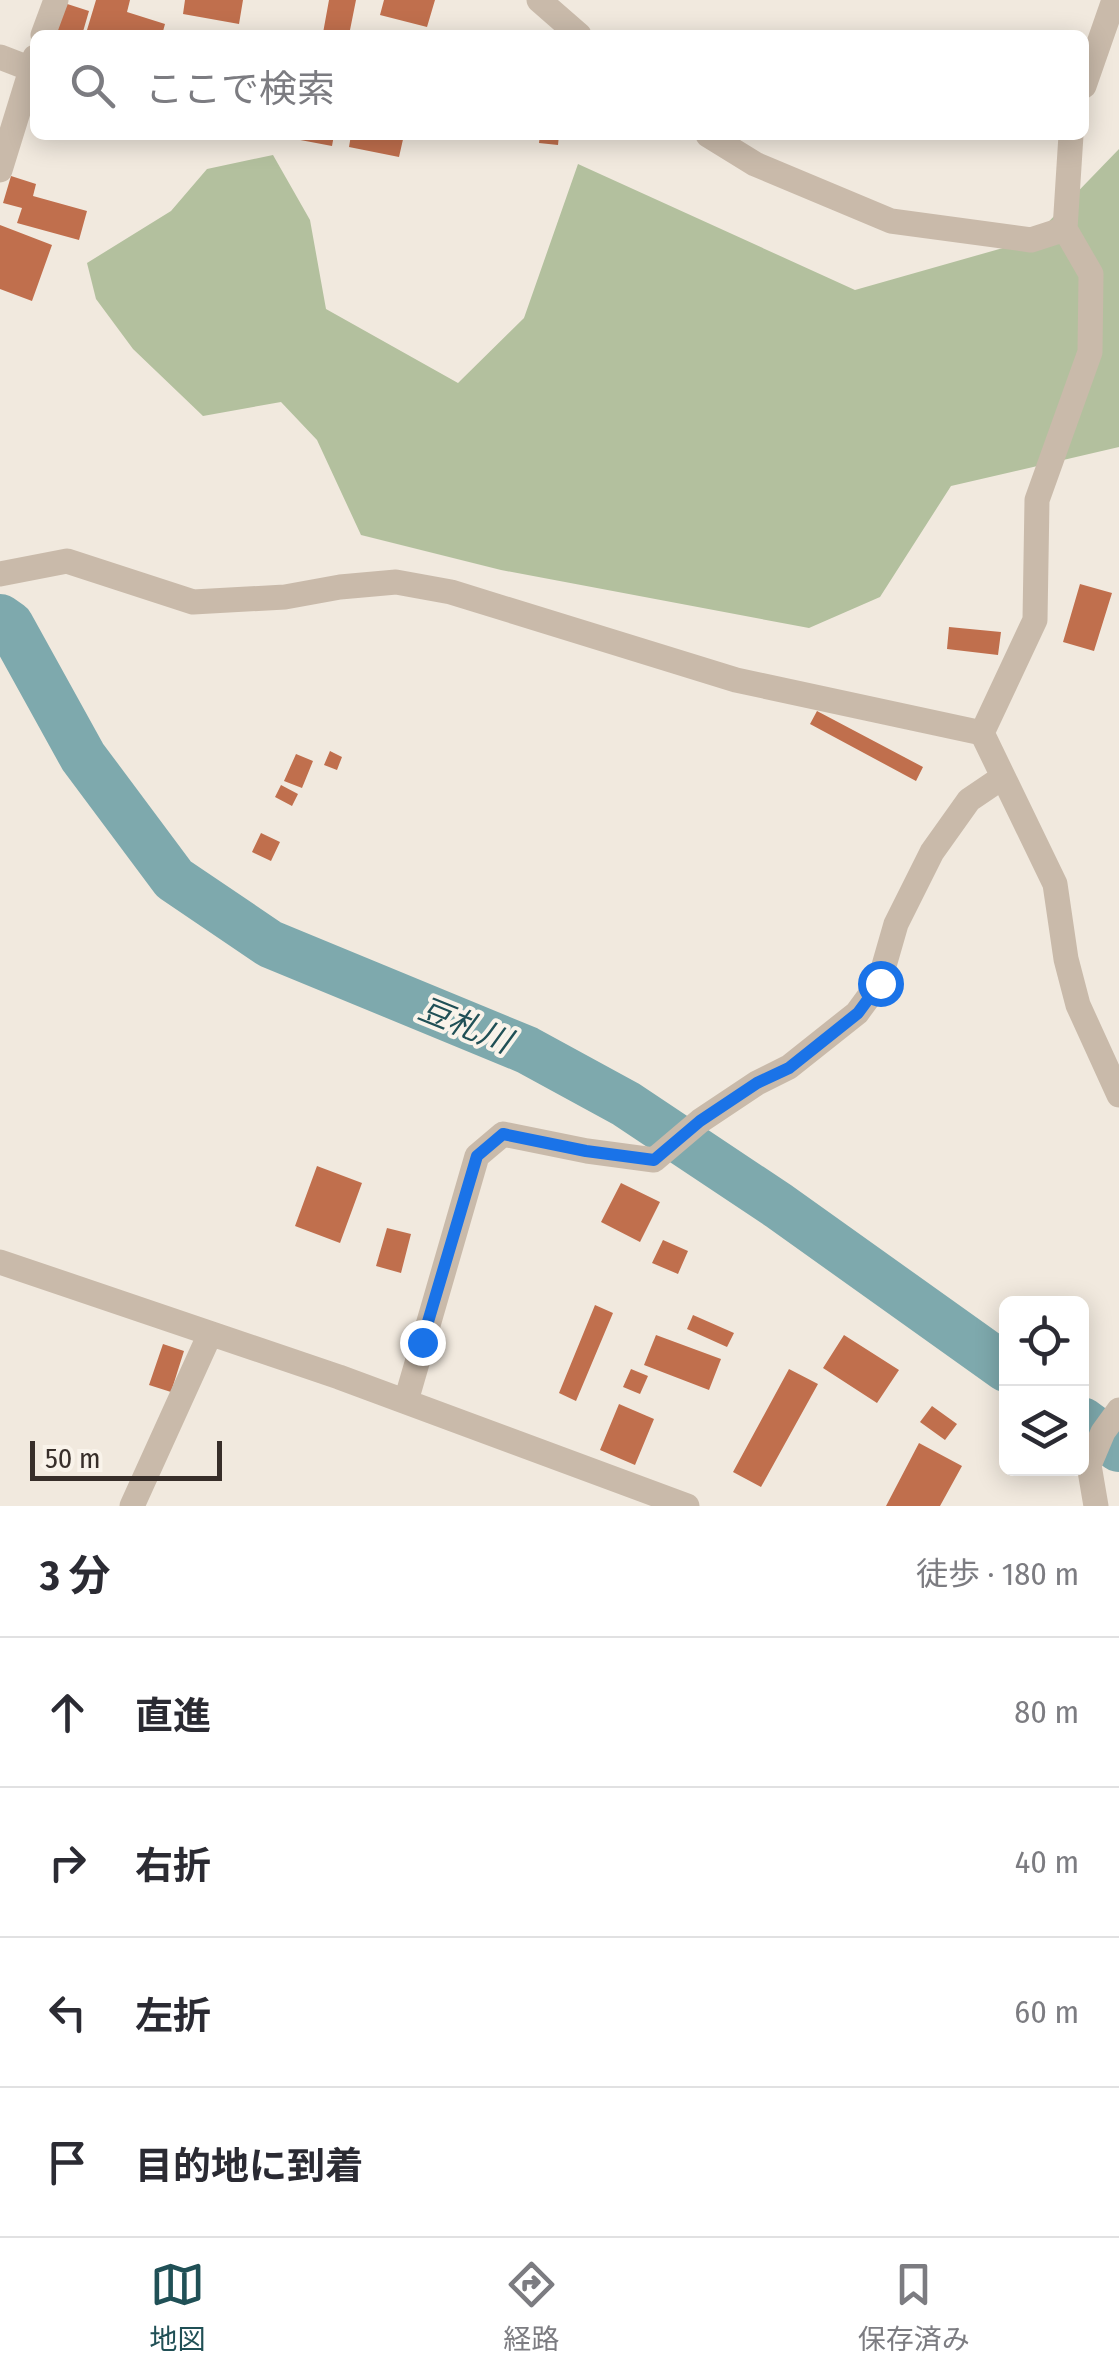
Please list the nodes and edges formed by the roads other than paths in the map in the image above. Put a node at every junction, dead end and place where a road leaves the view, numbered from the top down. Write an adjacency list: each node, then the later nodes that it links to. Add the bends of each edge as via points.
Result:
1 (56, 0): 4 (street)
2 (540, 0): 5 (street)
3 (1114, 0): 8 (street)
4 (45, 30)
5 (574, 30)
6 (0, 57): 7 (street)
7 (30, 62)
8 (1089, 72)
9 (30, 73): 12 (street)
10 (716, 140): 13 (street, via 755,164 891,220 1031,240)
11 (1071, 140): 13 (street)
12 (0, 170)
13 (1065, 229): 15 (street, via 1090,274 1090,352 1037,500 1035,620)
14 (0, 574): 15 (street, via 67,560 193,602 396,582 451,592 736,680)
15 (982, 734): 16 (street)
16 (1003, 777): 17 (street, via 1054,884 1078,1005); 20 (street, via 969,800 932,852 896,924 880,983 858,1013 789,1068 700,1121 654,1160 503,1134 477,1156)
17 (1119, 1095)
18 (0, 1262): 19 (street)
19 (210, 1334): 20 (street); 22 (street)
20 (406, 1402): 23 (street)
21 (1119, 1410): 24 (street, via 1089,1465)
22 (132, 1506)
23 (687, 1506)
24 (1096, 1506)

